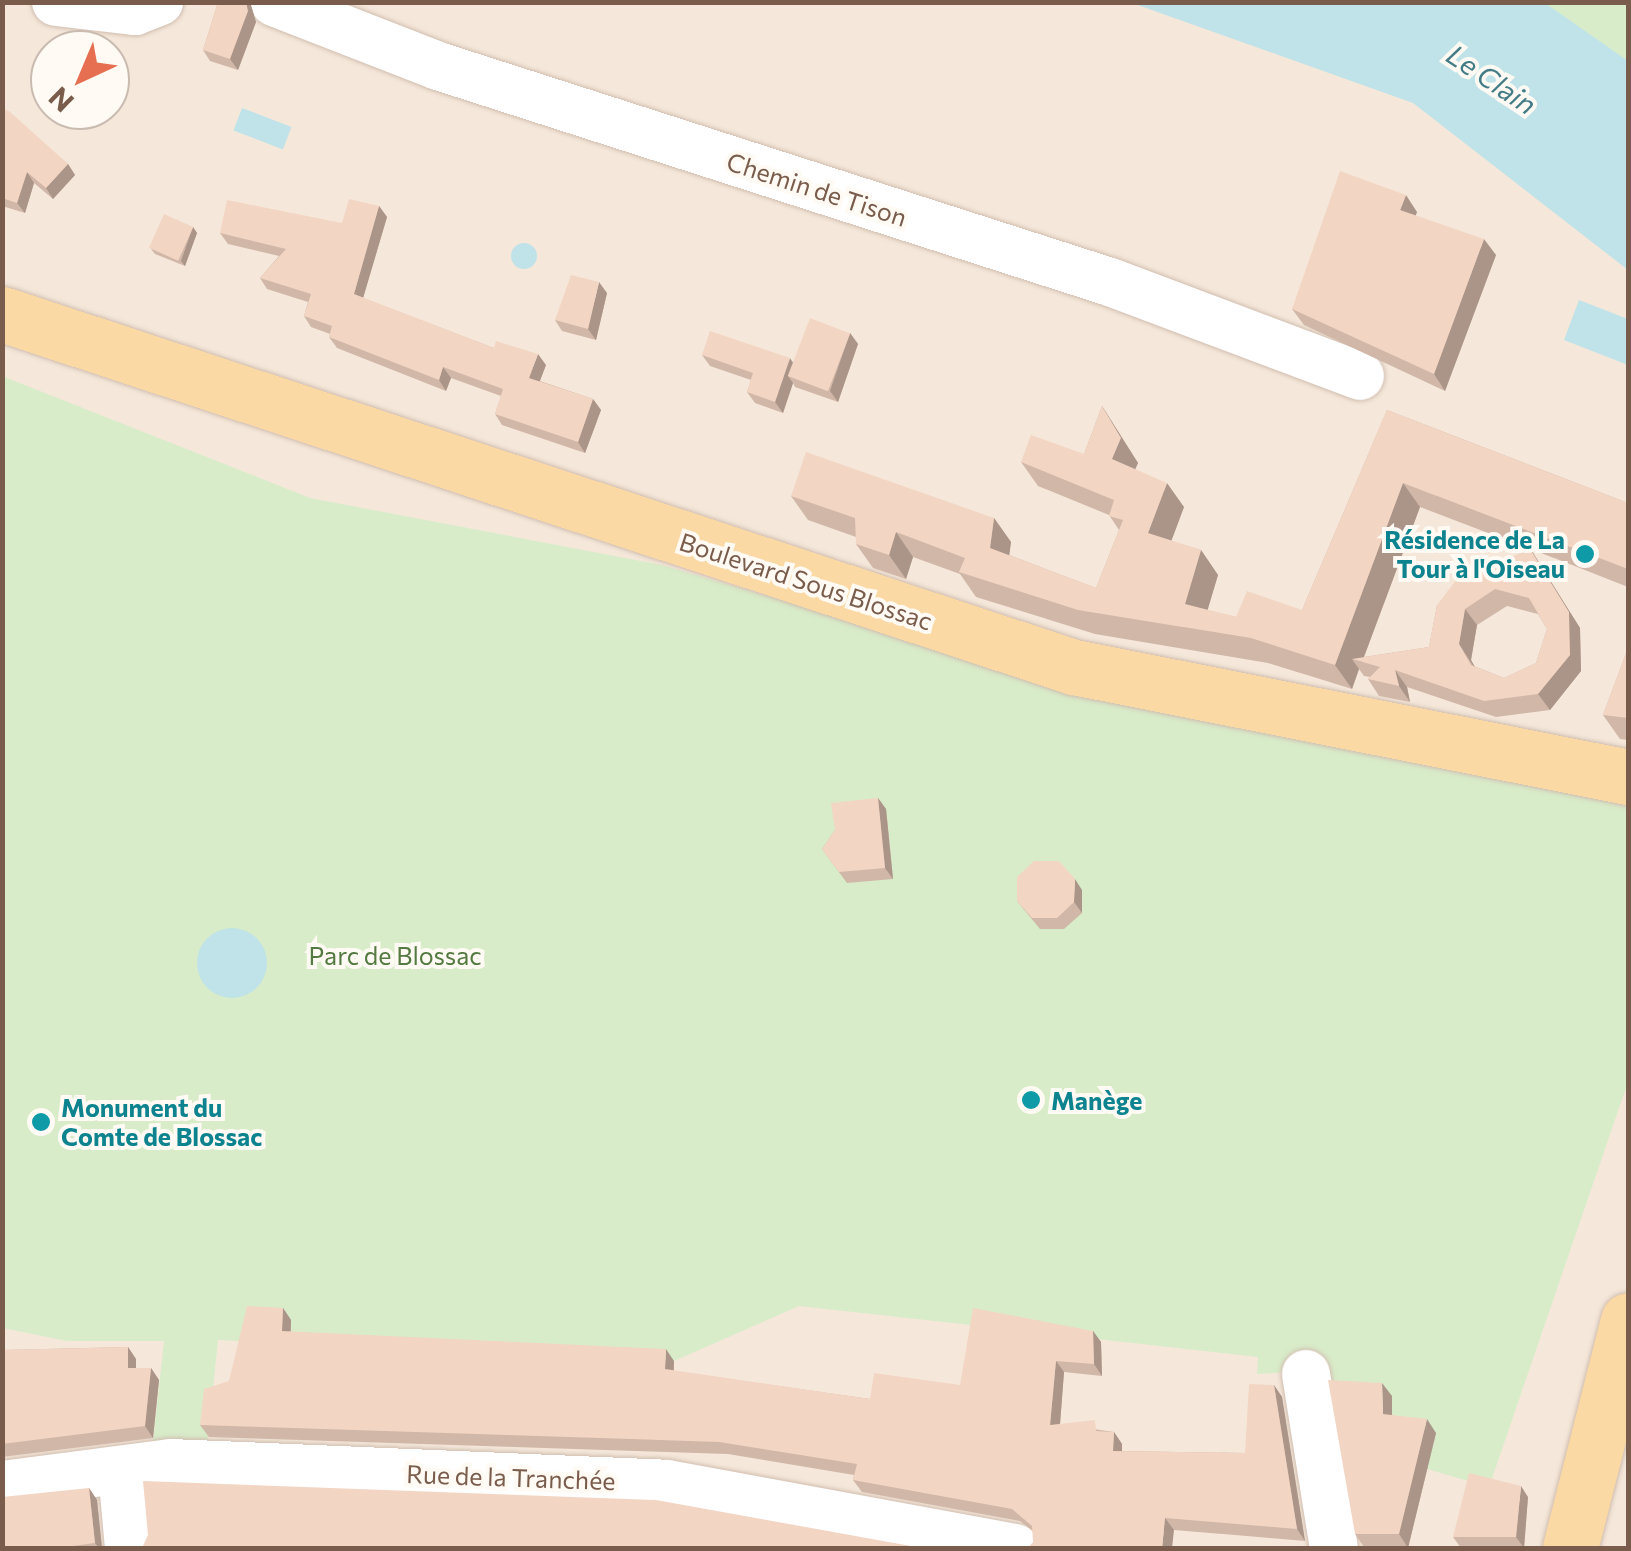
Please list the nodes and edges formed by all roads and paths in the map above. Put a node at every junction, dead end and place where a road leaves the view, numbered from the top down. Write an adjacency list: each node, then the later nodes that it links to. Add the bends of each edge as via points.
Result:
1 (56, 2): 2 (street, via 135,11)
2 (160, 2)
3 (274, 2): 5 (street, Chemin de Tison, via 438,66 1110,282)
4 (2, 314): 6 (main road, Boulevard Sous Blossac, via 1074,667)
5 (1360, 376)
6 (1628, 778)
7 (1628, 1320): 9 (main road)
8 (1306, 1374): 14 (street)
9 (1590, 1443): 15 (main road); 16 (main road)
10 (122, 1471): 11 (street, Rue de la Tranchée); 12 (street); 13 (street, Rue de la Tranchée, via 172,1463 667,1484)
11 (2, 1485)
12 (129, 1548)
13 (1015, 1548)
14 (1334, 1548)
15 (1570, 1548)
16 (1607, 1548)

